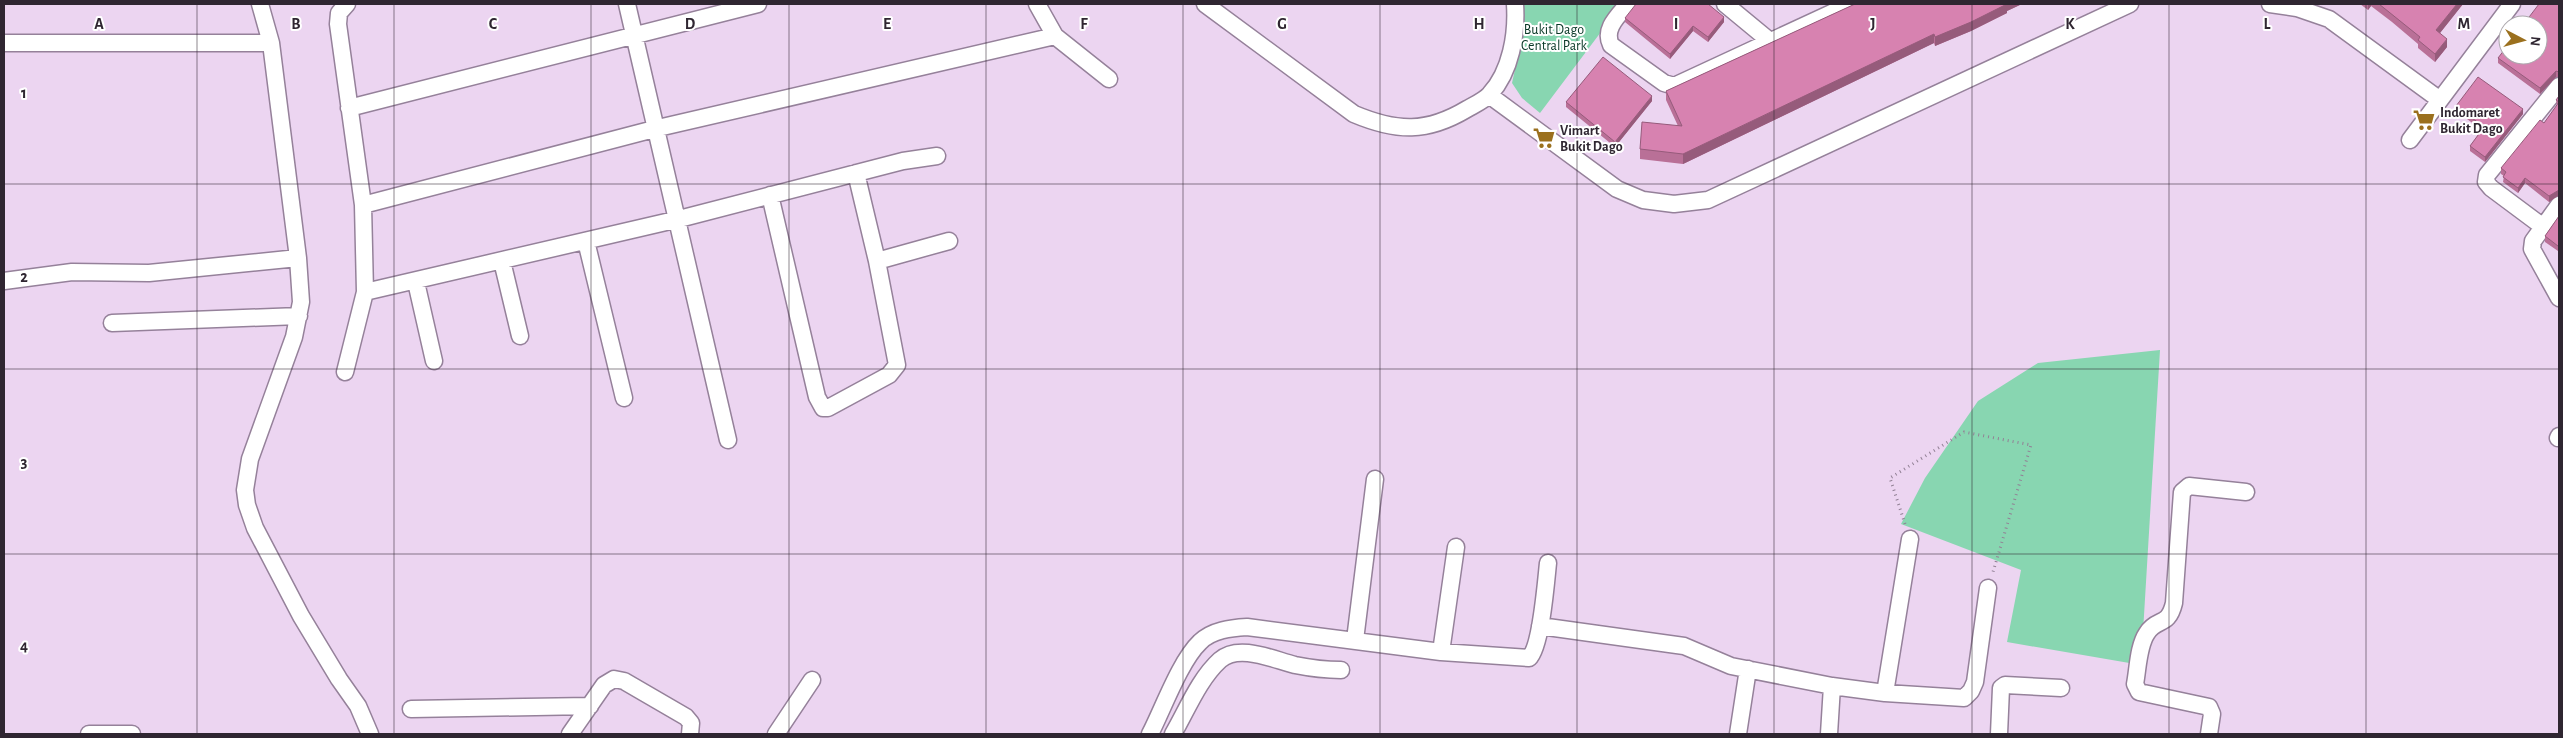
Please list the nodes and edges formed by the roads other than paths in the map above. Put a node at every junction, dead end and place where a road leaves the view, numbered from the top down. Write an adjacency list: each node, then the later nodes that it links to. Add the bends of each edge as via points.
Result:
1 (260, 4): 19 (street)
2 (346, 4): 24 (street, via 339,13 338,24)
3 (628, 4): 15 (street)
4 (758, 4): 15 (street)
5 (1037, 4): 16 (street)
6 (1205, 4): 22 (street, via 1354,114 1373,122 1399,128 1421,128 1449,120)
7 (1515, 4): 22 (street, via 1507,66)
8 (1628, 4): 17 (street, via 1610,27 1608,39 1611,45 1669,86 1678,85)
9 (1725, 4): 17 (street)
10 (1851, 4): 17 (street)
11 (2130, 4): 14 (street)
12 (2270, 4): 23 (street, via 2297,8 2329,19)
13 (2512, 4): 23 (street)
14 (2103, 9): 22 (street, via 1708,200 1674,204 1643,200 1616,189)
15 (635, 34): 24 (street); 25 (street)
16 (1055, 36): 20 (street); 25 (street)
17 (1771, 42)
18 (4, 43): 19 (street)
19 (271, 43): 36 (street)
20 (1110, 79)
21 (2559, 86): 33 (street, via 2487,175 2486,182)
22 (1489, 95)
23 (2440, 100): 26 (street)
24 (349, 108): 30 (street)
25 (658, 128): 30 (street); 32 (street)
26 (2410, 140)
27 (937, 156): 28 (street)
28 (856, 173): 29 (street); 38 (street)
29 (770, 195): 32 (street); 38 (street, via 817,397 823,408 889,376 897,365)
30 (363, 205): 41 (street)
31 (2559, 205): 33 (street)
32 (679, 219): 34 (street); 49 (street)
33 (2542, 226): 42 (street, via 2532,249)
34 (586, 241): 37 (street); 48 (street)
35 (949, 241): 38 (street)
36 (298, 258): 39 (street, via 149,273 72,272); 43 (street)
37 (502, 261): 40 (street); 45 (street)
38 (877, 261)
39 (4, 281)
40 (416, 282): 41 (street); 46 (street)
41 (365, 292): 47 (street)
42 (2559, 298)
43 (300, 316): 44 (street); 70 (street, via 250,459 245,478 247,505 255,528 302,616 358,706)
44 (112, 323)
45 (520, 336)
46 (434, 361)
47 (345, 372)
48 (624, 398)
49 (728, 440)
50 (1375, 479): 57 (street)
51 (2246, 492): 79 (street, via 2189,486 2182,492 2173,609 2165,621 2148,632 2144,639 2135,684 2139,692 2208,707 2212,714)
52 (1910, 539): 64 (street)
53 (1456, 547): 58 (street)
54 (1548, 562): 56 (street)
55 (1988, 588): 64 (street, via 1974,682 1964,698)
56 (1540, 626): 58 (street, via 1534,653 1529,658); 59 (street, via 1684,646 1731,666)
57 (1355, 640): 58 (street); 74 (street, via 1247,626 1223,629 1201,641 1190,654)
58 (1440, 652)
59 (1748, 669): 62 (street); 76 (street)
60 (1340, 670): 75 (street, via 1295,665 1246,653 1231,654 1221,658 1205,677)
61 (812, 680): 73 (street)
62 (1832, 686): 64 (street); 77 (street)
63 (2061, 688): 78 (street, via 2005,685 2001,688)
64 (1885, 693)
65 (590, 706): 66 (street); 71 (street); 72 (street, via 604,685 614,679 624,681 686,717 691,724)
66 (411, 709)
67 (107, 733): 68 (street); 69 (street)
68 (89, 734)
69 (132, 734)
70 (370, 734)
71 (570, 734)
72 (690, 734)
73 (776, 734)
74 (1150, 734)
75 (1173, 734)
76 (1738, 734)
77 (1829, 734)
78 (1999, 734)
79 (2208, 734)

